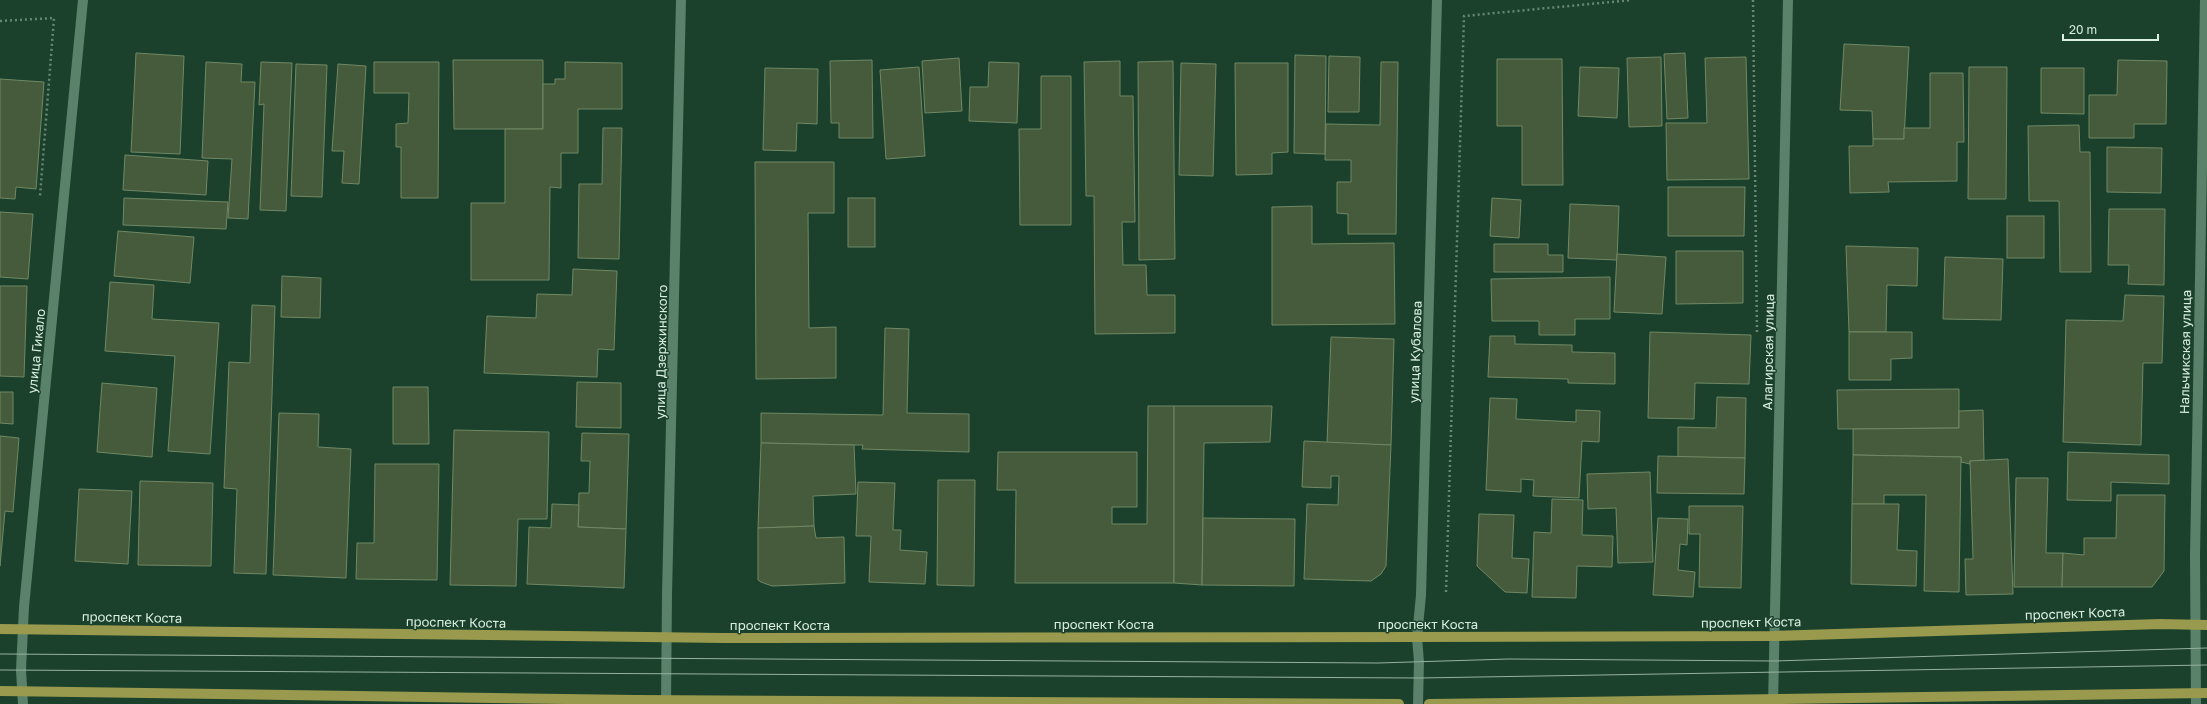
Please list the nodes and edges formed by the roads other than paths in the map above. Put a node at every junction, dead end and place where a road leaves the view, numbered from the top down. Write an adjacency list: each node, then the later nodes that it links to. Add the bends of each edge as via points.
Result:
1 (83, 0): 9 (street, улица Гикало)
2 (681, 0): 11 (street, улица Дзержинского)
3 (1437, 0): 12 (street, улица Кубалова, via 1421,595)
4 (1788, 0): 10 (street, Алагирская улица)
5 (2205, 0): 6 (street, Нальчикская улица)
6 (2195, 624): 7 (main road, проспект Коста); 10 (main road, проспект Коста); 15 (street, Нальчикская улица)
7 (2207, 625)
8 (0, 629): 9 (main road, проспект Коста)
9 (23, 629): 11 (main road, проспект Коста); 14 (street, улица Гикало)
10 (1774, 636): 12 (main road, проспект Коста); 18 (street, Алагирская улица)
11 (667, 637): 12 (main road, проспект Коста); 17 (street, улица Дзержинского)
12 (1417, 637): 21 (street, улица Кубалова)
13 (0, 691): 14 (main road)
14 (22, 691): 17 (main road); 19 (street, улица Гикало)
15 (2196, 693): 16 (main road); 18 (main road); 23 (street, Нальчикская улица)
16 (2207, 693)
17 (666, 702): 20 (main road)
18 (1774, 702): 22 (main road)
19 (23, 704)
20 (1399, 704)
21 (1418, 704)
22 (1429, 704)
23 (2196, 704)

